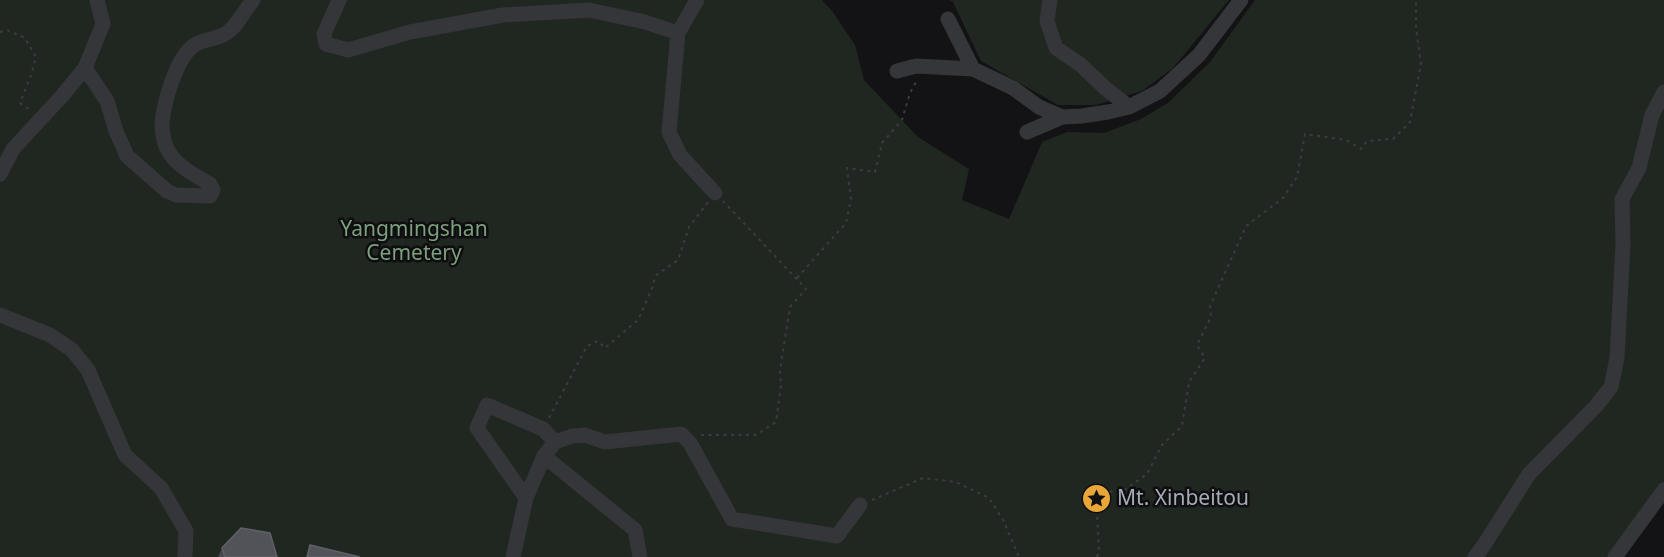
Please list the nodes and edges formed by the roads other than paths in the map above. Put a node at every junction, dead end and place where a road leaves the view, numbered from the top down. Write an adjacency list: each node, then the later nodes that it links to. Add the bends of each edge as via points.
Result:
1 (97, 0): 9 (street, via 103,24)
2 (253, 0): 9 (street, via 225,34 191,47 174,76 165,106 163,139 169,152 176,162 210,184 210,196 167,191 127,156 107,101)
3 (339, 0): 8 (street, via 324,34 326,44 348,51 410,32 536,12 589,10)
4 (697, 0): 8 (street)
5 (1050, 0): 13 (street, via 1047,21 1056,48)
6 (1241, 0): 13 (street, via 1199,55 1160,92)
7 (948, 19): 10 (street)
8 (678, 33): 17 (street, via 669,132 680,155)
9 (85, 68): 16 (street, via 13,148)
10 (973, 69): 11 (street, via 916,66); 14 (street)
11 (897, 71)
12 (1664, 92): 27 (street, via 1652,115 1639,168 1622,199 1617,358 1611,387 1529,474)
13 (1129, 106): 14 (street, via 1100,114)
14 (1062, 117): 15 (street)
15 (1027, 132)
16 (0, 174)
17 (716, 193)
18 (0, 315): 24 (street, via 50,335 72,350 88,370 125,455 161,488 186,531)
19 (555, 442): 20 (street); 22 (street, via 543,429 487,405 477,428); 23 (street, via 585,435 605,442 681,434 690,443 732,519 837,536)
20 (544, 456): 22 (street); 26 (street, via 635,530)
21 (1664, 490): 28 (street)
22 (526, 498): 25 (street)
23 (860, 505)
24 (185, 557)
25 (513, 557)
26 (640, 557)
27 (1475, 557)
28 (1615, 557)

